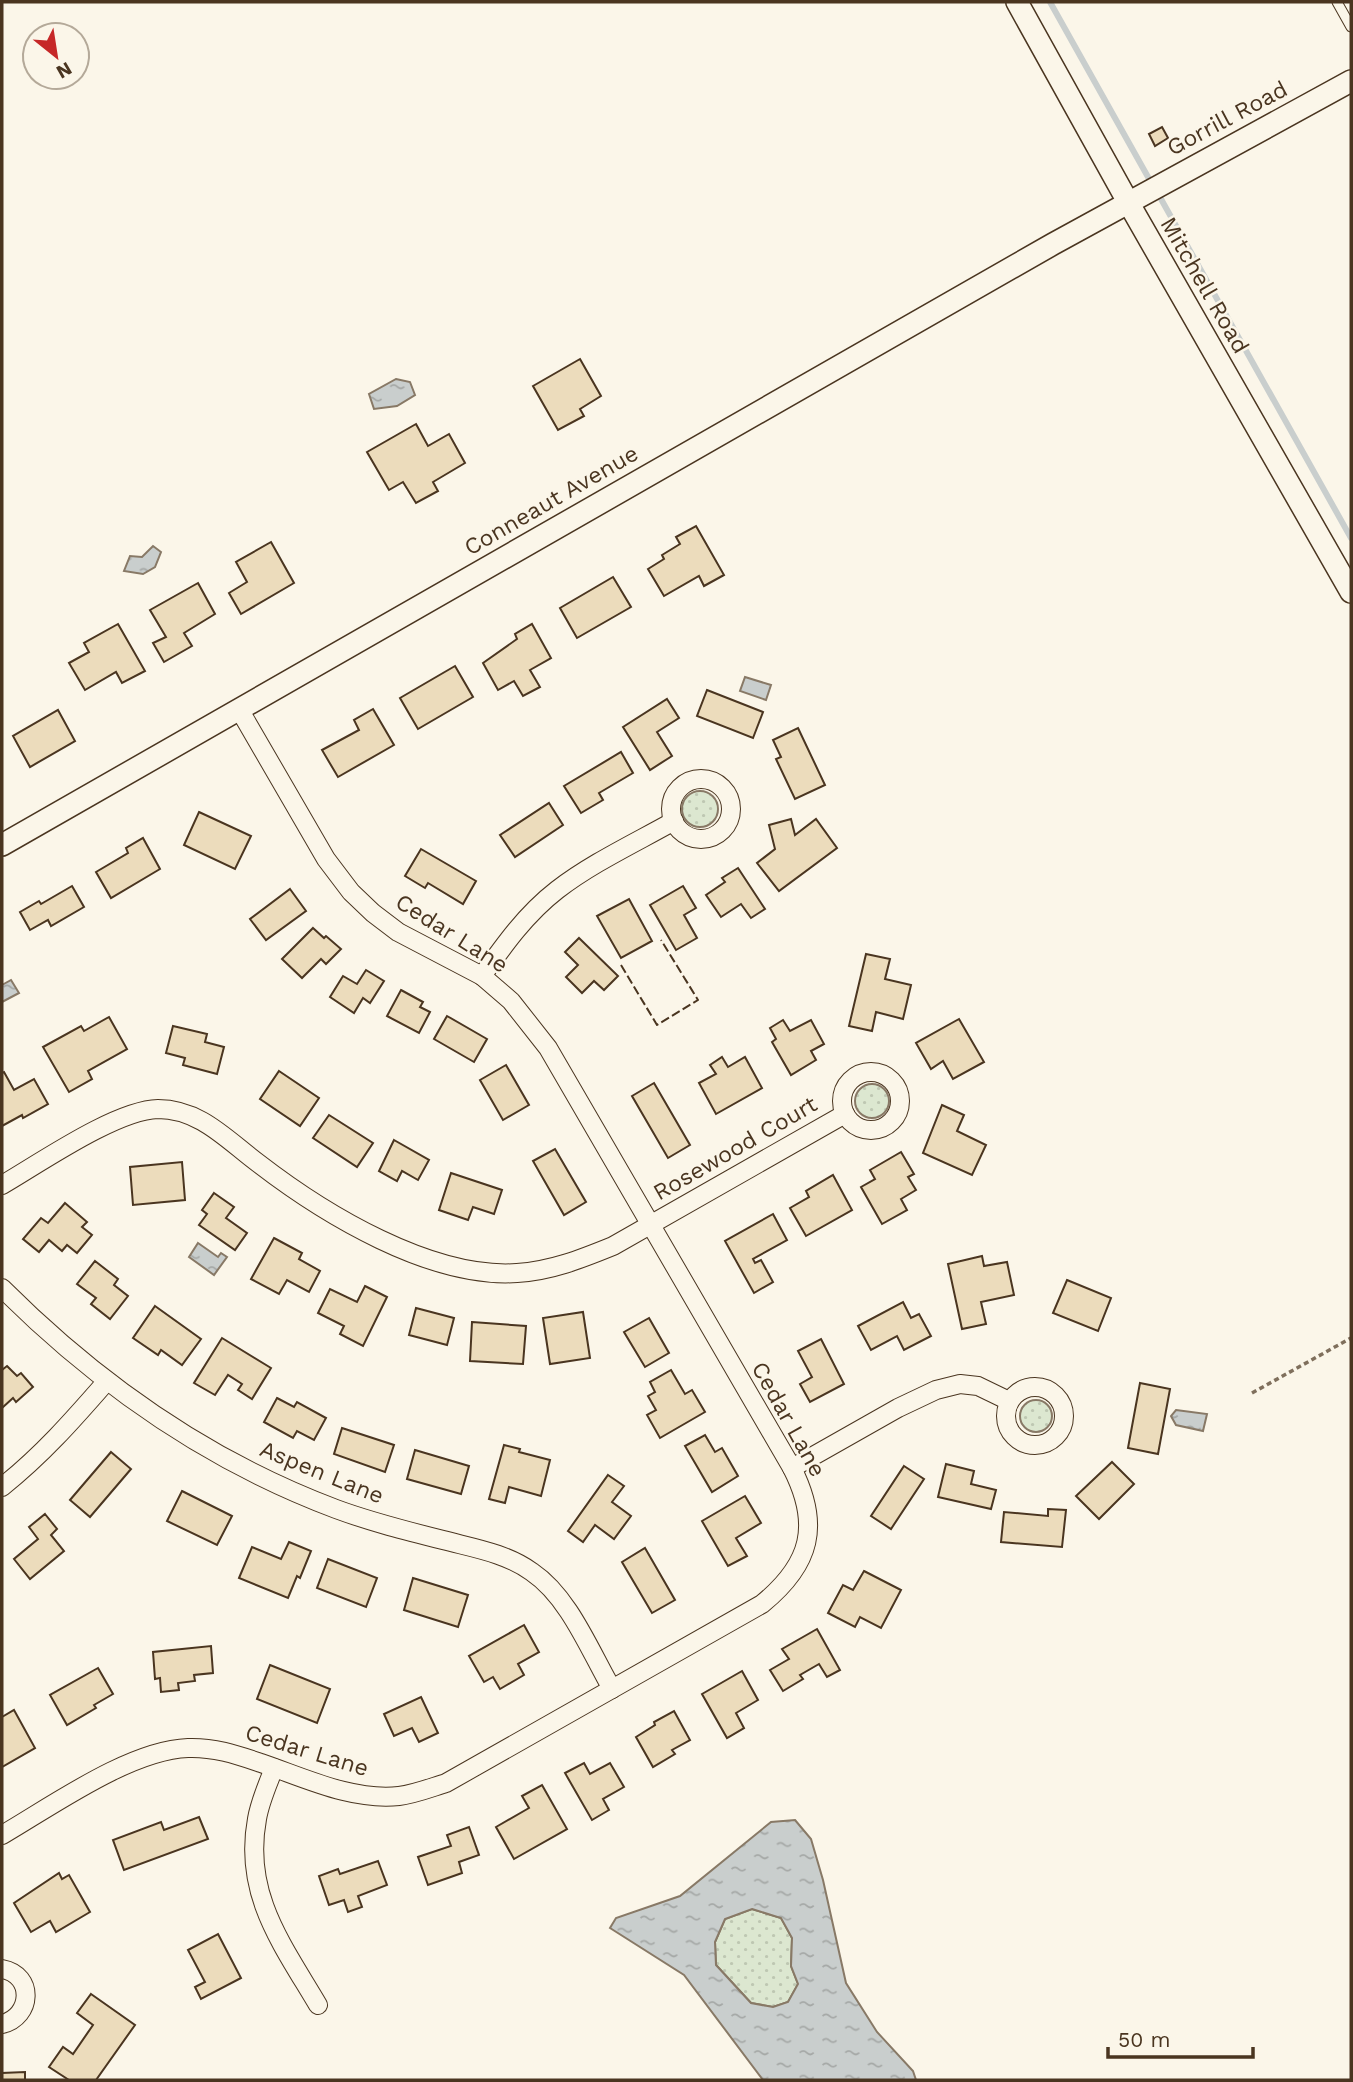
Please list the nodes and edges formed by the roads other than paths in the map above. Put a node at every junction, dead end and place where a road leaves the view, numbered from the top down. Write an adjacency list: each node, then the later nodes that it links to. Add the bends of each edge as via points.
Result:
1 (1017, 2): 5 (street, Mitchell Road)
2 (1338, 2): 3 (lane)
3 (1351, 27)
4 (1351, 80): 5 (street, Gorrill Road)
5 (1128, 202): 6 (street, Mitchell Road); 7 (street, Conneaut Avenue)
6 (1351, 592)
7 (239, 709): 9 (street, Conneaut Avenue); 10 (street, Cedar Lane, via 326,859 351,892 398,932)
8 (674, 821): 10 (street, via 557,890 524,920)
9 (2, 845)
10 (482, 976): 13 (street, Cedar Lane, via 511,1001 548,1048)
11 (845, 1114): 13 (street, Rosewood Court)
12 (2, 1185): 13 (street, Rosewood Court, via 114,1121 159,1110 203,1121 326,1210 395,1246 458,1269 516,1274 545,1270 613,1247)
13 (650, 1225): 17 (street, Cedar Lane)
14 (2, 1288): 15 (street, Aspen Lane)
15 (106, 1382): 18 (street, via 57,1439); 19 (street, Aspen Lane, via 165,1423 282,1486 337,1509 507,1558 531,1570 564,1605)
16 (1009, 1401): 17 (street, via 978,1386 960,1384 936,1390)
17 (792, 1468): 19 (street, Cedar Lane, via 806,1503 808,1526 800,1562 788,1581 762,1604)
18 (2, 1487)
19 (612, 1689): 20 (street, Cedar Lane, via 446,1783 414,1793 365,1795)
20 (274, 1768): 21 (street, Cedar Lane, via 220,1750 163,1752 124,1766); 23 (street, via 257,1819 256,1879 264,1909)
21 (2, 1835)
22 (2, 1969): 24 (street, via 16,1974 27,1998 20,2015)
23 (318, 2005)
24 (2, 2024)

